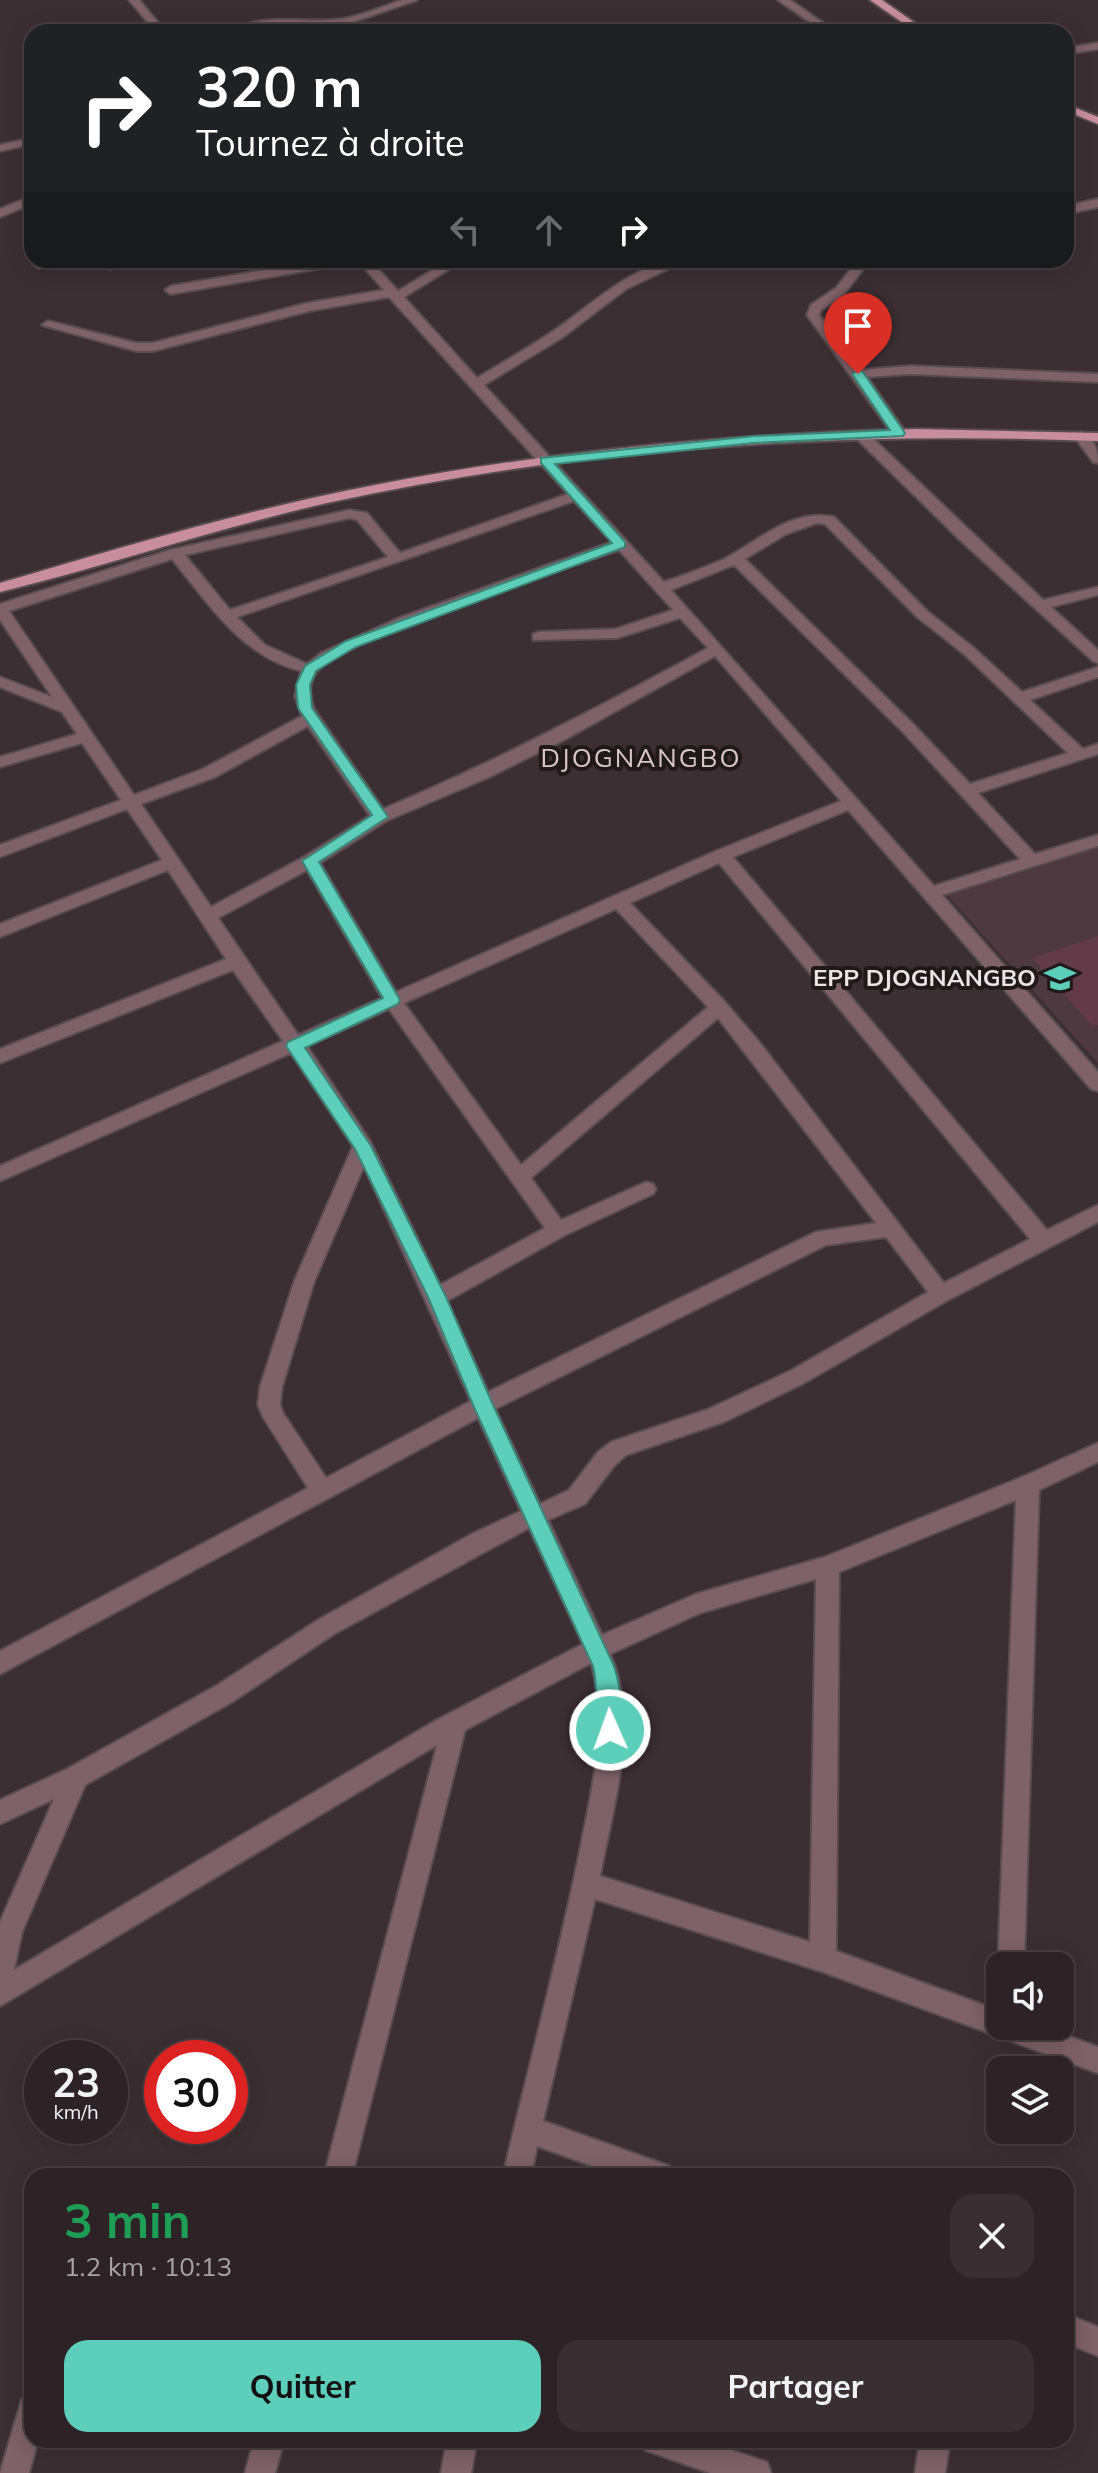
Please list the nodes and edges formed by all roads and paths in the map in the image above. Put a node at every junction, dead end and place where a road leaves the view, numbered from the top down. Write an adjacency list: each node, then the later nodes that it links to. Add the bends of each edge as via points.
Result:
1 (134, 0): 6 (street)
2 (412, 0): 5 (street)
3 (783, 0): 11 (street)
4 (875, 0): 12 (main road)
5 (347, 21): 9 (street); 10 (street)
6 (154, 24)
7 (266, 24): 8 (street)
8 (306, 24)
9 (306, 24)
10 (341, 24)
11 (819, 24)
12 (911, 24)
13 (1098, 46): 14 (street)
14 (1074, 50)
15 (1074, 110): 16 (main road)
16 (1098, 121)
17 (24, 143): 18 (street)
18 (0, 148)
19 (24, 203): 22 (street)
20 (1098, 203): 21 (street)
21 (1074, 208)
22 (0, 213)
23 (299, 268): 28 (street)
24 (370, 268): 29 (street)
25 (443, 268): 29 (street)
26 (663, 268): 33 (street, via 622,286 558,334)
27 (858, 268): 31 (street, via 813,313)
28 (171, 290)
29 (392, 295): 30 (street, via 308,307 153,347); 33 (street)
30 (48, 325)
31 (858, 374): 32 (street, via 910,370); 34 (street)
32 (1098, 378)
33 (475, 385): 39 (street)
34 (899, 433): 35 (main road); 36 (main road)
35 (860, 434): 39 (main road, via 715,442); 48 (street)
36 (1081, 436): 37 (main road); 38 (street)
37 (1098, 437)
38 (1098, 459)
39 (545, 461): 40 (street); 45 (main road, via 325,500)
40 (577, 495): 41 (street); 43 (street)
41 (621, 544): 46 (street); 55 (street, via 374,634)
42 (175, 553): 43 (street, via 349,514 362,516); 49 (street); 51 (street)
43 (396, 557): 51 (street)
44 (736, 558): 46 (street); 58 (street, via 799,524 829,520 922,614); 65 (street)
45 (0, 588)
46 (662, 588): 50 (street)
47 (1098, 591): 48 (street)
48 (1040, 605): 54 (street)
49 (0, 609): 59 (street)
50 (683, 612): 52 (street, via 617,633); 53 (street)
51 (229, 615): 55 (street, via 258,648)
52 (538, 637)
53 (717, 649): 66 (street); 68 (street, via 481,774)
54 (1098, 658)
55 (310, 669): 60 (street, via 303,699)
56 (1098, 672): 58 (street)
57 (0, 682): 59 (street)
58 (1019, 698): 63 (street)
59 (66, 708): 61 (street)
60 (311, 718): 67 (street, via 209,773); 68 (street)
61 (87, 736): 64 (street); 67 (street)
62 (1098, 749): 63 (street)
63 (1080, 755): 65 (street)
64 (0, 762)
65 (966, 791): 73 (street)
66 (852, 802): 71 (street); 75 (street)
67 (132, 803): 70 (street); 74 (street)
68 (380, 817): 72 (street)
69 (1098, 840): 73 (street)
70 (0, 851)
71 (722, 855): 76 (street); 92 (street)
72 (310, 861): 77 (street); 80 (street)
73 (1032, 861): 75 (street)
74 (171, 863): 77 (street); 78 (street)
75 (930, 893): 84 (street)
76 (619, 902): 80 (street); 81 (street)
77 (208, 916): 79 (street)
78 (0, 931)
79 (235, 962): 82 (street); 83 (street)
80 (392, 1000): 82 (street); 87 (street)
81 (719, 1007): 87 (street); 90 (street)
82 (294, 1046): 85 (street); 86 (street)
83 (0, 1056)
84 (1098, 1084)
85 (363, 1146): 94 (street); 98 (street, via 304,1282 271,1387 274,1417)
86 (0, 1174)
87 (520, 1177): 91 (street)
88 (646, 1189): 91 (street)
89 (1098, 1213): 92 (street)
90 (891, 1229): 93 (street); 95 (street, via 850,1232 807,1244)
91 (558, 1230): 94 (street)
92 (1044, 1241): 93 (street)
93 (941, 1294): 99 (street, via 797,1377 716,1416 619,1448 577,1497)
94 (437, 1297): 95 (street)
95 (483, 1405): 98 (street); 99 (street)
96 (1098, 1452): 97 (street)
97 (1028, 1485): 100 (street); 107 (street)
98 (322, 1491): 102 (street)
99 (535, 1515): 101 (street); 104 (street, via 326,1627 224,1694)
100 (828, 1566): 101 (street, via 696,1604); 108 (street)
101 (596, 1649): 103 (street); 106 (street, via 609,1685 610,1730)
102 (0, 1663)
103 (455, 1723): 109 (street); 114 (street)
104 (76, 1777): 105 (street); 109 (street, via 9,1931)
105 (0, 1812)
106 (587, 1884): 108 (street); 113 (street)
107 (1011, 1952)
108 (823, 1959): 110 (street)
109 (0, 1993)
110 (986, 2019)
111 (1043, 2040): 112 (street)
112 (1098, 2060)
113 (527, 2129): 115 (street); 116 (street)
114 (340, 2168)
115 (519, 2168)
116 (637, 2168)
117 (1074, 2332): 118 (street)
118 (1098, 2342)
119 (24, 2437): 124 (street)
120 (267, 2448): 125 (street)
121 (461, 2448): 126 (street)
122 (679, 2448): 127 (street)
123 (934, 2448): 128 (street)
124 (14, 2473)
125 (260, 2473)
126 (456, 2473)
127 (756, 2473)
128 (930, 2473)

